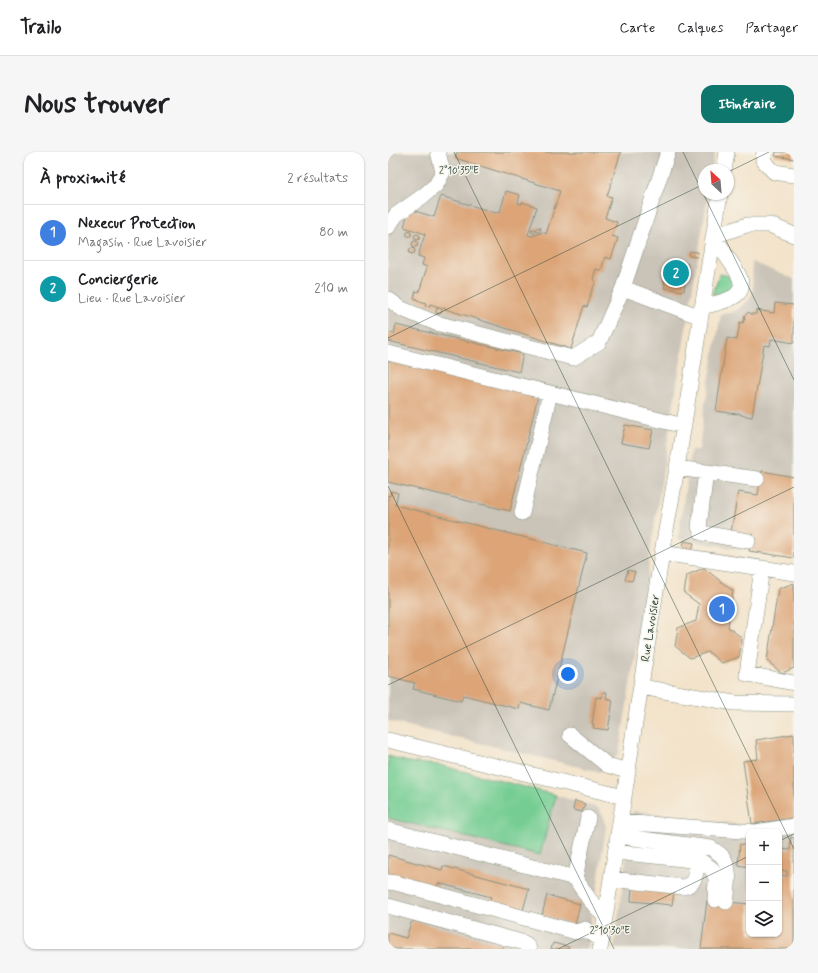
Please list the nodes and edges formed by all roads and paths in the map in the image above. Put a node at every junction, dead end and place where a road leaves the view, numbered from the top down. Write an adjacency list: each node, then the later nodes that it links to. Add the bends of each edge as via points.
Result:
1 (438, 152): 8 (street, via 444,172 436,186 396,215)
2 (668, 152): 11 (street)
3 (727, 152): 5 (street)
4 (764, 152): 6 (street, via 763,160 774,172)
5 (725, 164)
6 (794, 175)
7 (719, 200): 10 (street, Rue Lavoisier)
8 (388, 227)
9 (794, 235): 10 (street, via 770,225 747,225)
10 (714, 236): 13 (street, Rue Lavoisier); 13 (street, via 737,271 741,284 737,295)
11 (623, 288): 12 (street, via 599,342 573,358 436,323 402,309); 13 (street)
12 (388, 299)
13 (702, 312): 16 (street, Rue Lavoisier)
14 (388, 353): 15 (street)
15 (550, 393): 16 (street); 20 (street)
16 (684, 426): 17 (street, Rue Lavoisier)
17 (677, 468): 18 (street); 22 (street, Rue Lavoisier)
18 (706, 472): 19 (street); 21 (street, via 699,527 702,533)
19 (757, 479)
20 (522, 513)
21 (748, 541)
22 (662, 553): 23 (street); 26 (street, Rue Lavoisier)
23 (762, 568): 24 (street); 25 (street, via 747,674)
24 (794, 573)
25 (794, 683)
26 (640, 687): 27 (street, via 734,703); 30 (street, Rue Lavoisier)
27 (794, 704)
28 (570, 735): 30 (street, via 607,765)
29 (388, 740): 31 (street)
30 (627, 771): 31 (street, Rue Lavoisier)
31 (624, 797): 34 (street, Rue Lavoisier)
32 (588, 818): 38 (street)
33 (794, 826): 34 (street, via 756,832)
34 (619, 829): 36 (street, Rue Lavoisier); 37 (street, via 712,848 721,855 727,866 728,884 720,901 712,869)
35 (388, 830): 38 (street)
36 (616, 852): 37 (street); 39 (street, Rue Lavoisier)
37 (697, 861): 39 (street, via 695,876 688,886)
38 (575, 878): 42 (street)
39 (611, 879): 42 (street, Rue Lavoisier)
40 (388, 882): 43 (street, via 396,882 576,932 585,929)
41 (388, 906): 44 (street, via 521,942)
42 (605, 917): 43 (street, Rue Lavoisier)
43 (601, 944)
44 (529, 949)

